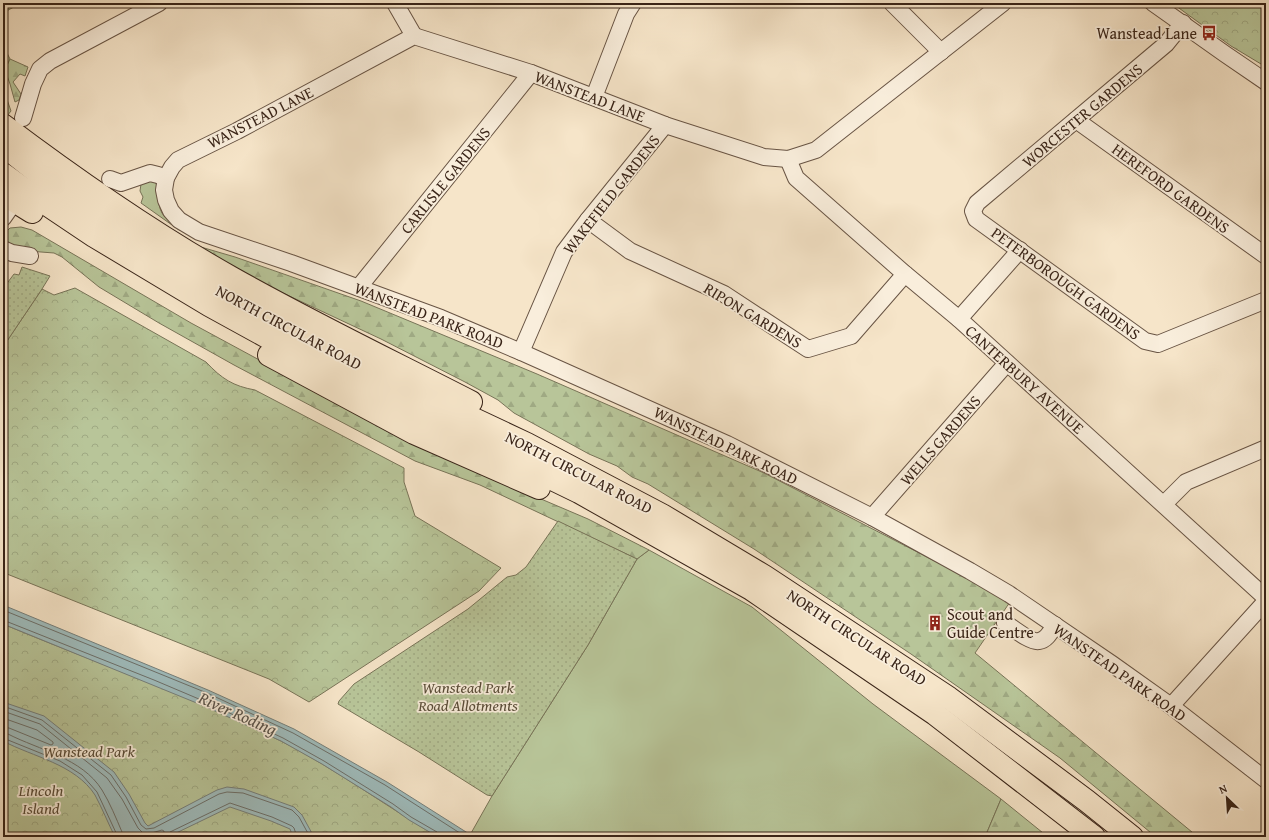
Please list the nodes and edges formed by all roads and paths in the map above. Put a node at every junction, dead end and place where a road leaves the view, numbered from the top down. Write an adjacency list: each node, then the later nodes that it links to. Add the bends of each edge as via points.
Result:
1 (159, 3): 14 (street, via 50,61 40,69)
2 (395, 3): 8 (street)
3 (633, 3): 12 (street, via 626,14)
4 (892, 3): 9 (street)
5 (1003, 3): 9 (street, WANSTEAD LANE)
6 (1153, 3): 7 (street)
7 (1183, 23): 11 (street); 13 (street, WORCESTER GARDENS, via 1166,44)
8 (414, 36): 10 (street, WANSTEAD LANE); 19 (street, WANSTEAD LANE, via 178,160)
9 (941, 52): 17 (street, WANSTEAD LANE, via 816,150)
10 (531, 73): 12 (street, WANSTEAD LANE); 29 (street, CARLISLE GARDENS)
11 (1266, 82)
12 (594, 97): 15 (street, WANSTEAD LANE)
13 (1076, 120): 21 (street, WORCESTER GARDENS); 27 (street, HEREFORD GARDENS)
14 (13, 122): 36 (highway, via 76,179 232,278 526,431)
15 (665, 125): 17 (street, WANSTEAD LANE, via 764,156); 23 (street, WAKEFIELD GARDENS)
16 (3, 145): 36 (highway, NORTH CIRCULAR ROAD, via 105,221 278,323 376,373 528,444)
17 (788, 158): 28 (street, CANTERBURY AVENUE, via 796,178)
18 (3, 174): 38 (highway, NORTH CIRCULAR ROAD, via 155,274 269,338 579,492)
19 (166, 178): 20 (street, via 150,173 121,183); 29 (street, WANSTEAD PARK ROAD, via 164,190 171,211 179,220 199,232)
20 (110, 179)
21 (977, 203): 25 (street, PETERBOROUGH GARDENS, via 972,211 976,219)
22 (7, 204): 38 (highway, via 209,322 414,433 572,503)
23 (588, 220): 28 (street, RIPON GARDENS, via 630,251 724,294 808,349 851,336); 32 (street, WAKEFIELD GARDENS, via 564,252)
24 (3, 249): 26 (street)
25 (1020, 250): 30 (street, PETERBOROUGH GARDENS, via 1145,341 1158,344); 31 (street)
26 (30, 256)
27 (1266, 256)
28 (905, 274): 31 (street, CANTERBURY AVENUE)
29 (359, 288): 32 (street, WANSTEAD PARK ROAD, via 441,318)
30 (1266, 300)
31 (959, 319): 33 (street, CANTERBURY AVENUE)
32 (522, 352): 37 (street, WANSTEAD PARK ROAD, via 727,444)
33 (1007, 363): 35 (street, CANTERBURY AVENUE); 37 (street, WELLS GARDENS)
34 (1266, 448): 35 (street, via 1186,482)
35 (1164, 504): 39 (street, CANTERBURY AVENUE)
36 (662, 515): 45 (highway, NORTH CIRCULAR ROAD, via 764,576 949,698)
37 (872, 517): 41 (street, WANSTEAD PARK ROAD, via 1009,594)
38 (640, 526): 44 (highway, NORTH CIRCULAR ROAD, via 751,589 935,714)
39 (1266, 600): 42 (street)
40 (1005, 623): 41 (street, via 1032,640 1040,641)
41 (1054, 625): 42 (street, WANSTEAD PARK ROAD)
42 (1171, 706): 43 (street, WANSTEAD PARK ROAD)
43 (1266, 780)
44 (1094, 837)
45 (1132, 837)

